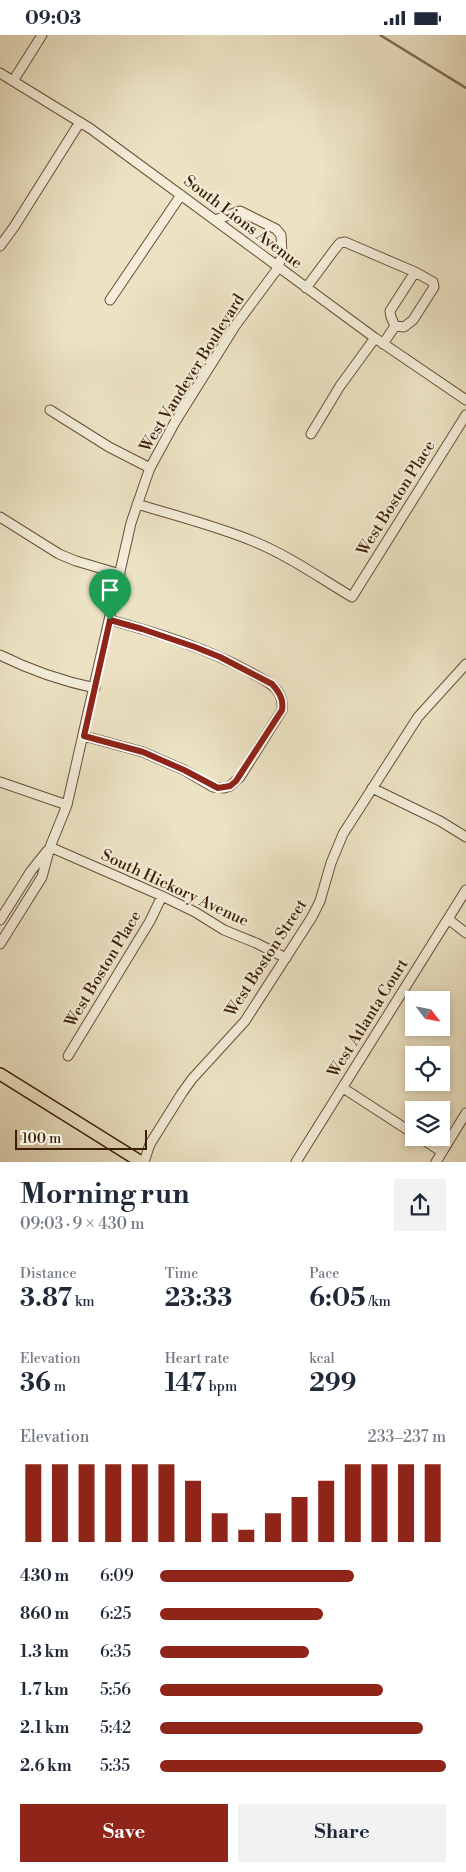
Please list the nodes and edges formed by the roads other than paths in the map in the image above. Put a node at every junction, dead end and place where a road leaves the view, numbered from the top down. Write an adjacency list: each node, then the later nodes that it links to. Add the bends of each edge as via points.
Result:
1 (42, 35): 3 (street)
2 (0, 73): 3 (street, South Lions Avenue)
3 (13, 81): 4 (street, South Lions Avenue)
4 (80, 122): 5 (street, South Lions Avenue); 7 (street)
5 (181, 195): 6 (street, South Lions Avenue); 11 (street)
6 (215, 220): 8 (street, South Lions Avenue); 8 (street, via 240,211 276,229 281,235 282,254)
7 (0, 246)
8 (278, 268): 10 (street, South Lions Avenue); 19 (street, West Vandever Boulevard, via 235,326)
9 (415, 272): 10 (street, via 345,242 340,243); 12 (street, via 390,311); 12 (street, via 432,282 434,287 409,325)
10 (306, 288): 13 (street, South Lions Avenue)
11 (110, 301)
12 (395, 326): 14 (street)
13 (375, 338): 14 (street, South Lions Avenue); 18 (street)
14 (383, 344): 15 (street, South Lions Avenue)
15 (466, 400)
16 (50, 411): 19 (street)
17 (466, 415): 20 (street, West Boston Place, via 352,597 256,543)
18 (311, 434)
19 (150, 468): 20 (street, West Vandever Boulevard)
20 (137, 504): 22 (street, West Vandever Boulevard)
21 (0, 517): 22 (street, via 60,554)
22 (120, 574): 23 (street, West Vandever Boulevard)
23 (110, 620): 26 (street, West Vandever Boulevard); 27 (street, via 220,657 272,684 283,704 240,777 224,788 213,787 143,752)
24 (0, 655): 26 (street, via 59,679)
25 (466, 664): 29 (street, West Boston Street, via 418,717)
26 (95, 688): 27 (street, West Vandever Boulevard)
27 (84, 736): 30 (street, West Vandever Boulevard)
28 (0, 782): 30 (street)
29 (372, 788): 31 (street); 39 (street, West Boston Street, via 343,834 320,901)
30 (68, 805): 32 (street, West Vandever Boulevard)
31 (466, 837)
32 (50, 847): 34 (street, South Hickory Avenue); 36 (street, West Vandever Boulevard); 38 (street, West Vandever Boulevard, via 42,877)
33 (466, 890): 35 (street, West Atlanta Court)
34 (162, 896): 39 (street, South Hickory Avenue, via 224,930); 40 (street, West Boston Place)
35 (448, 919): 37 (street); 42 (street, West Atlanta Court)
36 (0, 920)
37 (466, 933)
38 (0, 944)
39 (286, 958): 47 (street, West Boston Street, via 245,1021 182,1093 150,1144)
40 (68, 1056)
41 (0, 1074): 47 (main road)
42 (342, 1088): 44 (street); 48 (street, West Atlanta Court)
43 (466, 1113): 46 (street)
44 (405, 1128)
45 (433, 1146): 46 (street)
46 (442, 1152): 49 (street)
47 (143, 1162)
48 (296, 1162)
49 (436, 1162)

